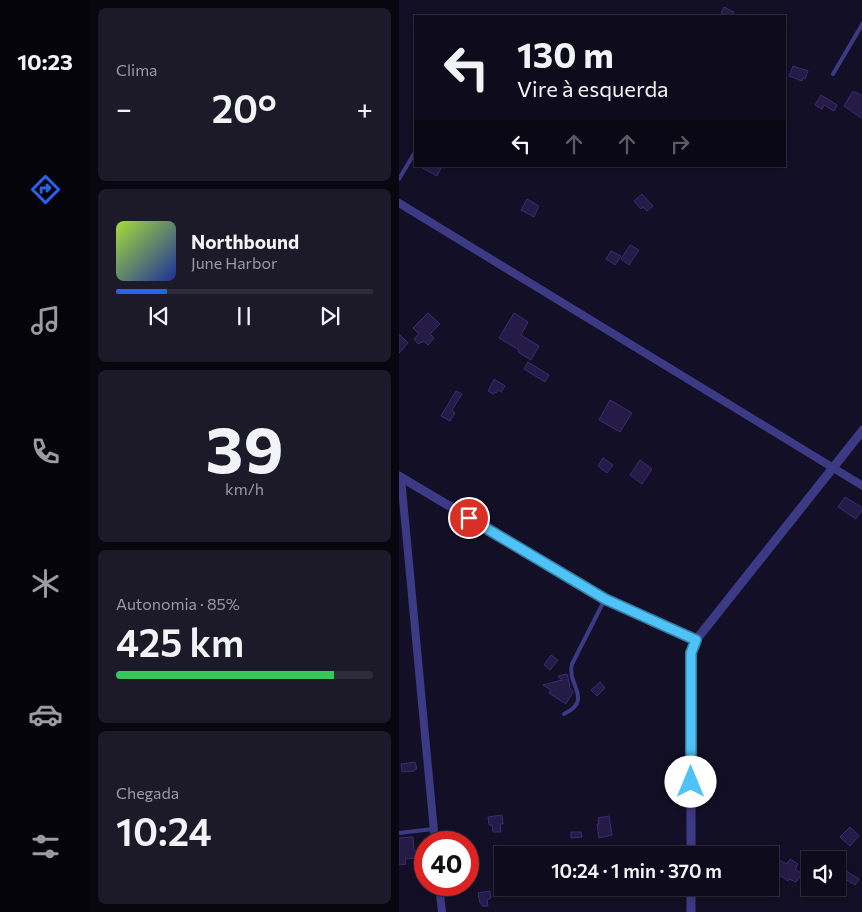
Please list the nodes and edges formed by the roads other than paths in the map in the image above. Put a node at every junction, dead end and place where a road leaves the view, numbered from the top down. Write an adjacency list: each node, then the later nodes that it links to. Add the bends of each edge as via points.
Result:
1 (862, 23): 2 (lane)
2 (833, 74)
3 (414, 154): 4 (lane)
4 (399, 179)
5 (399, 203): 7 (street)
6 (862, 430): 7 (street)
7 (832, 467): 9 (street); 11 (street)
8 (400, 477): 10 (street); 13 (street)
9 (862, 486)
10 (605, 599): 11 (street); 12 (lane, via 572,664 570,670 578,704)
11 (696, 640): 16 (street, via 691,653)
12 (565, 714)
13 (433, 828): 14 (street); 15 (lane)
14 (433, 831)
15 (399, 833)
16 (691, 846)
17 (440, 896): 19 (street)
18 (691, 896): 20 (street)
19 (442, 912)
20 (692, 912)

